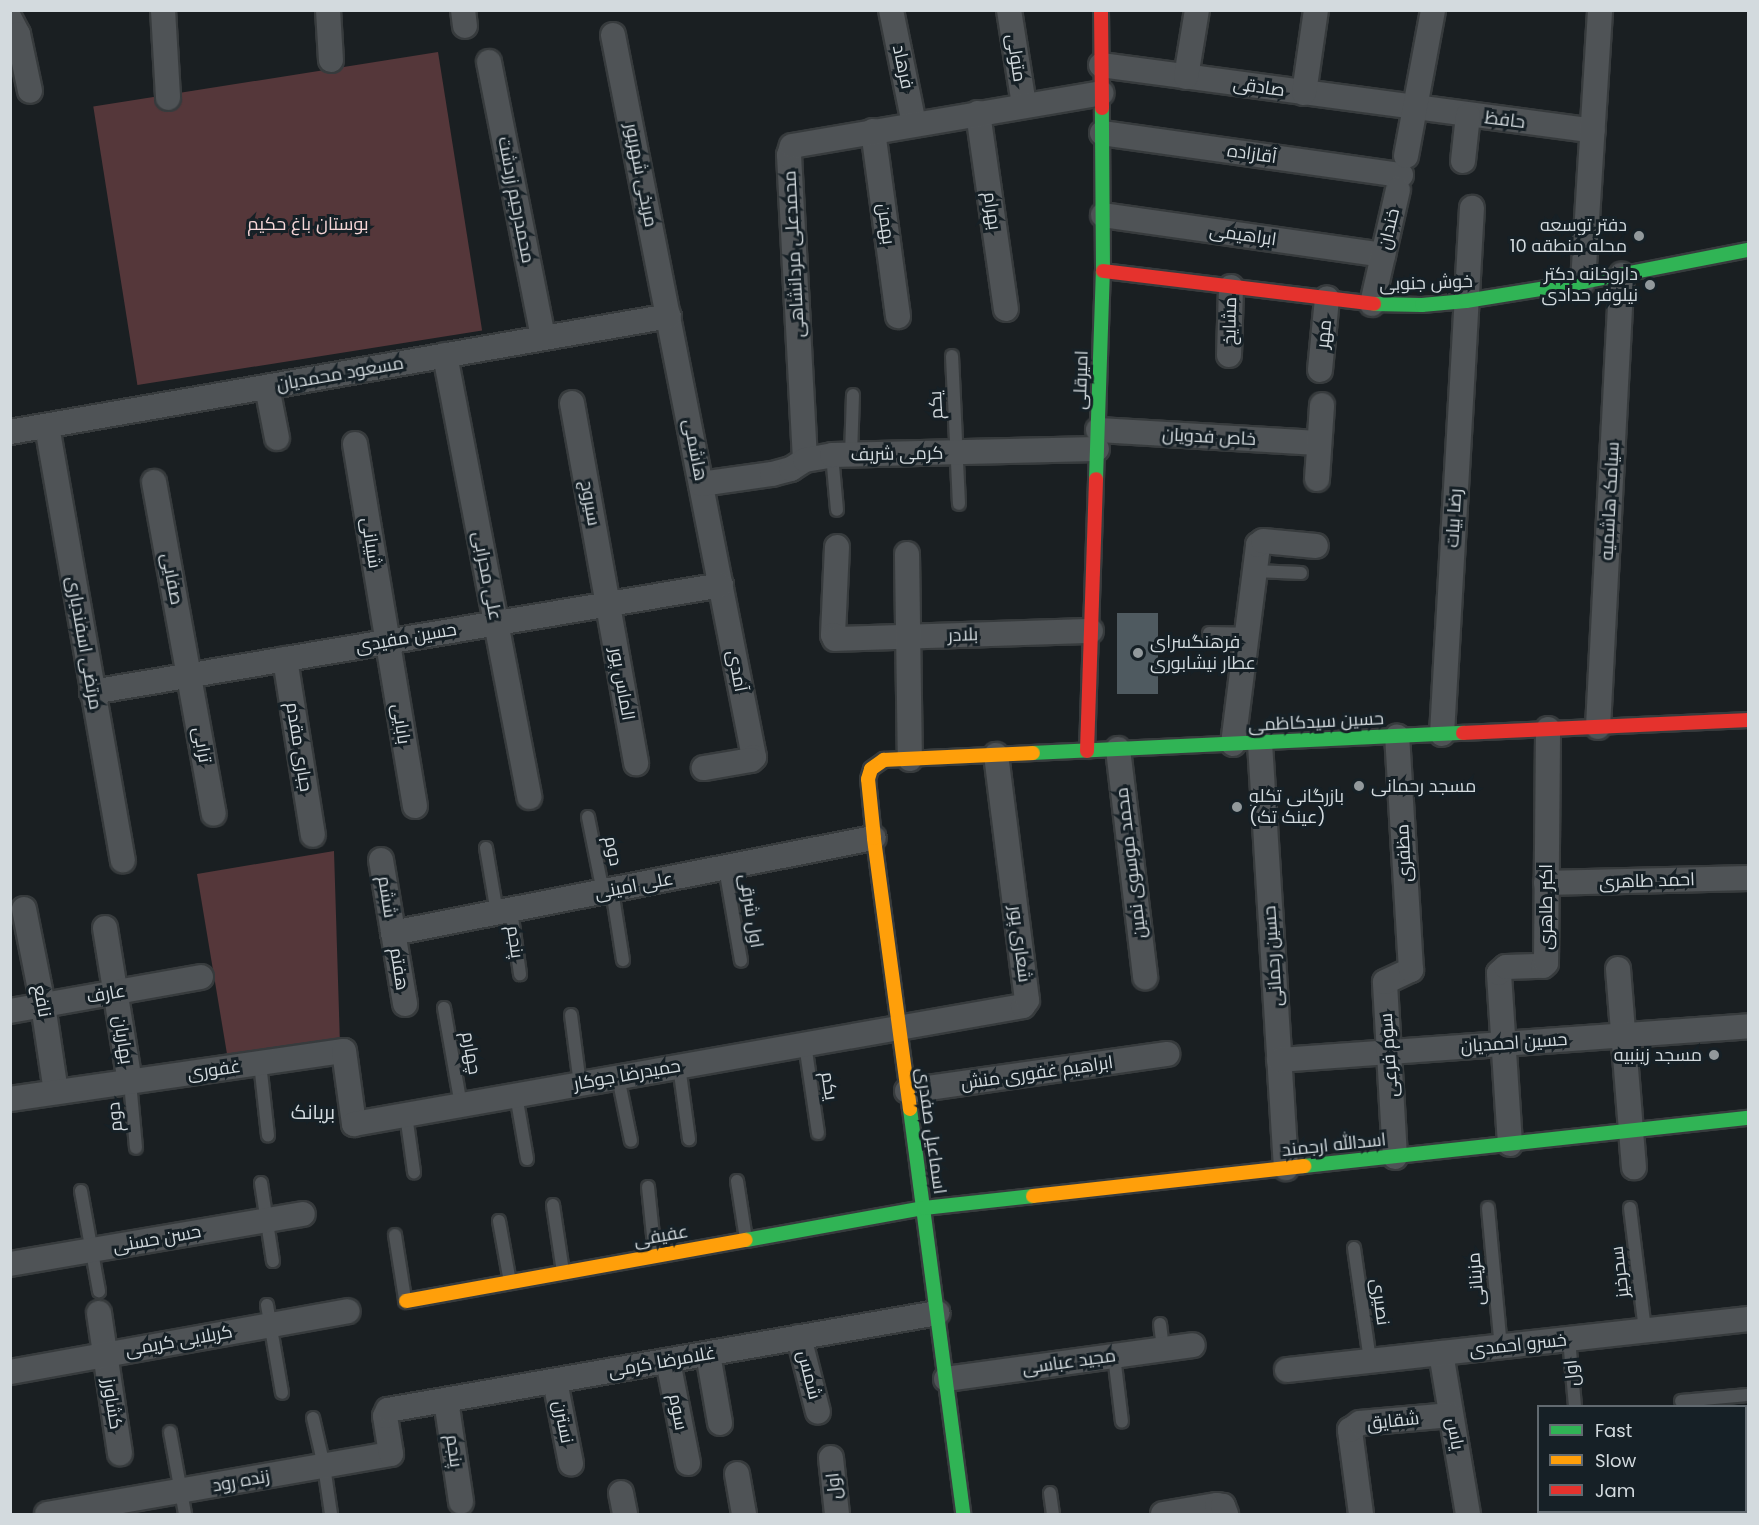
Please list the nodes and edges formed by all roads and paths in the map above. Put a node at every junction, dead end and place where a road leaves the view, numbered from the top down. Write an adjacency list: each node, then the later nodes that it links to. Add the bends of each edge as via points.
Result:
1 (163, 10): 19 (street)
2 (328, 10): 12 (street)
3 (891, 10): 24 (street, فرهاد)
4 (1008, 10): 20 (street, متولی)
5 (1101, 10): 14 (street, امیرقلی)
6 (1197, 10): 15 (street)
7 (1316, 10): 18 (street)
8 (1432, 10): 21 (street, خندان)
9 (1600, 10): 26 (street)
10 (10, 19): 16 (street, via 18,34)
11 (613, 35): 42 (street, مریخی شهریور)
12 (331, 60)
13 (489, 62): 44 (street, محمدرحیم زردشت)
14 (1101, 65): 15 (street, صادقی); 17 (street, امیرقلی)
15 (1186, 77): 18 (street, صادقی)
16 (30, 91)
17 (1101, 93): 20 (street, محمدعلی مردانشاهی); 27 (street, امیرقلی)
18 (1304, 93): 21 (street, صادقی)
19 (168, 98)
20 (1024, 105): 22 (street, محمدعلی مردانشاهی)
21 (1416, 108): 23 (street, حافظ); 29 (street, خندان)
22 (978, 113): 24 (street, محمدعلی مردانشاهی); 41 (street, بهرام)
23 (1468, 115): 26 (street, حافظ); 28 (street)
24 (914, 124): 25 (street, محمدعلی مردانشاهی)
25 (873, 130): 43 (street, بهمن); 61 (street, محمدعلی مردانشاهی, via 799,143 792,146 789,155)
26 (1593, 131): 36 (street)
27 (1102, 133): 29 (street, آقازاده); 31 (street, امیرقلی)
28 (1463, 160)
29 (1402, 174): 33 (street, خندان)
30 (1472, 208): 39 (street, رضا بیات)
31 (1103, 215): 33 (street, ابراهیمی); 34 (street, امیرقلی)
32 (1749, 250): 35 (street, خوش جنوبی)
33 (1383, 255): 40 (street, خندان)
34 (1103, 271): 37 (street, خوش جنوبی); 56 (street, امیرقلی)
35 (1622, 275): 36 (street, خوش جنوبی); 84 (street, سیامک هاشمیه)
36 (1583, 282): 39 (street, خوش جنوبی)
37 (1231, 286): 38 (street, خوش جنوبی); 46 (street, مشایخ)
38 (1327, 298): 40 (street, خوش جنوبی); 48 (street, مهر)
39 (1466, 302): 40 (street, خوش جنوبی); 86 (street, رضا بیات)
40 (1372, 304)
41 (1006, 309)
42 (669, 316): 44 (street, مسعود محمدیان); 64 (street, هاشمی)
43 (898, 316)
44 (543, 338): 45 (street, مسعود محمدیان)
45 (445, 355): 49 (street, مسعود محمدیان); 74 (street, علی محرابی)
46 (1230, 355)
47 (952, 356): 59 (lane, یکم)
48 (1320, 370)
49 (267, 387): 53 (street, مسعود محمدیان); 55 (street)
50 (853, 395): 60 (lane)
51 (572, 403): 73 (street, سیروج)
52 (1322, 405): 57 (street)
53 (47, 426): 54 (street, مسعود محمدیان); 82 (street, مرتضی اسفندیاری)
54 (10, 432)
55 (277, 438)
56 (1097, 440): 57 (street, خاص فدویان); 59 (street, کرمی شریف); 75 (street, امیرقلی)
57 (1319, 443): 62 (street)
58 (355, 444): 79 (street, شیبانی)
59 (956, 453): 60 (street, کرمی شریف); 65 (lane, یکم)
60 (841, 455): 61 (street, کرمی شریف); 66 (lane)
61 (805, 460): 64 (street, کرمی شریف, via 772,474)
62 (1317, 479)
63 (154, 482): 81 (street, صفایی)
64 (701, 484): 72 (street, هاشمی)
65 (958, 504)
66 (837, 510)
67 (1316, 546): 70 (street, via 1263,540 1258,545)
68 (837, 547): 78 (street, بلادر, via 835,639)
69 (907, 554): 78 (street)
70 (1255, 571): 71 (lane); 77 (street)
71 (1301, 573)
72 (721, 585): 73 (street, حسین مفیدی); 96 (street, آمدی, via 754,757)
73 (608, 604): 74 (street, حسین مفیدی); 95 (street, الماس پور)
74 (495, 623): 79 (street, حسین مفیدی); 97 (street, علی محرابی)
75 (1091, 631): 78 (street, بلادر); 91 (street, امیرقلی)
76 (1209, 633): 77 (lane)
77 (1248, 634): 89 (street)
78 (909, 637): 93 (street)
79 (388, 642): 80 (street, حسین مفیدی); 98 (street, بابایی)
80 (285, 659): 81 (street, حسین مفیدی); 101 (street, جباری مقدم)
81 (190, 675): 82 (street, حسین مفیدی); 99 (street, ترابی)
82 (92, 692): 104 (street, مرتضی اسفندیاری)
83 (1749, 720): 84 (street, حسین سیدکاظمی)
84 (1598, 727): 85 (street, حسین سیدکاظمی)
85 (1548, 729): 86 (street, حسین سیدکاظمی); 108 (street, اکبر طاهری)
86 (1442, 734): 87 (street, حسین سیدکاظمی)
87 (1397, 736): 88 (street, حسین سیدکاظمی); 117 (street, مظفری)
88 (1260, 743): 89 (street, حسین سیدکاظمی); 134 (street, حسین رحمانی)
89 (1233, 744): 90 (street, حسین سیدکاظمی)
90 (1118, 750): 91 (street, حسین سیدکاظمی); 120 (street, محمد موسوی نمین)
91 (1087, 751): 92 (street, حسین سیدکاظمی)
92 (996, 755): 93 (street, حسین سیدکاظمی); 128 (street, شعاری پور, via 1027,1004)
93 (910, 759): 94 (street, حسین سیدکاظمی)
94 (884, 760): 102 (street, اسماعیل صفدری, via 871,769 868,779)
95 (636, 763)
96 (704, 768)
97 (529, 797)
98 (415, 806)
99 (214, 814)
100 (588, 817): 109 (lane, دوم)
101 (314, 835)
102 (874, 838): 106 (street, علی امینی); 128 (street, اسماعیل صفدری)
103 (486, 848): 111 (lane)
104 (123, 860)
105 (381, 860): 113 (street, ششم)
106 (725, 868): 109 (street, علی امینی); 115 (lane, اول شرقی)
107 (1749, 878): 108 (street, احمد طاهری)
108 (1546, 883): 131 (street, اکبر طاهری, via 1546,963 1506,967 1499,973)
109 (608, 891): 111 (street, علی امینی); 114 (lane)
110 (24, 909): 123 (street, نافع)
111 (504, 911): 113 (street, علی امینی); 118 (lane, پنجم)
112 (105, 928): 121 (street, بهاریان)
113 (393, 933): 122 (street, هفتم)
114 (623, 960)
115 (741, 961)
116 (1618, 969): 129 (street)
117 (1411, 970): 132 (street, سوم فرعی, via 1385,982)
118 (520, 974)
119 (201, 977): 121 (street, عارف)
120 (1145, 977)
121 (115, 992): 123 (street, عارف); 138 (street, بهاریان)
122 (405, 1004)
123 (43, 1005): 125 (street, عارف); 141 (street, نافع)
124 (444, 1008): 144 (lane, چهارم)
125 (10, 1011)
126 (571, 1015): 139 (lane)
127 (1749, 1026): 129 (street, حسین احمدیان)
128 (899, 1027): 130 (street, حمیدرضا جوکار); 140 (street, اسماعیل صفدری)
129 (1624, 1035): 131 (street, حسین احمدیان); 148 (street)
130 (805, 1044): 136 (street, حمیدرضا جوکار); 149 (lane, یکم)
131 (1505, 1044): 132 (street, حسین احمدیان); 153 (street)
132 (1390, 1052): 134 (street, حسین احمدیان); 155 (street, سوم فرعی)
133 (1167, 1054): 140 (street, ابراهیم غفوری منش)
134 (1280, 1060): 158 (street, حسین رحمانی)
135 (260, 1063): 138 (street, غفوری); 147 (street, غفوری, via 344,1051); 150 (lane)
136 (679, 1066): 137 (street, حمیدرضا جوکار); 151 (lane)
137 (618, 1077): 139 (street, حمیدرضا جوکار); 152 (lane)
138 (130, 1082): 141 (street, غفوری); 154 (lane, دوم)
139 (579, 1084): 142 (street, حمیدرضا جوکار)
140 (908, 1091): 165 (street, اسماعیل صفدری)
141 (56, 1092): 143 (street, غفوری)
142 (516, 1095): 144 (street, حمیدرضا جوکار); 156 (lane)
143 (10, 1099)
144 (461, 1105): 145 (street, حمیدرضا جوکار)
145 (406, 1115): 147 (street, حمیدرضا جوکار); 159 (lane)
146 (1749, 1118): 148 (street, اسدالله ارجمند)
147 (354, 1124)
148 (1632, 1131): 153 (street, اسدالله ارجمند); 157 (street)
149 (818, 1133)
150 (268, 1136)
151 (689, 1139)
152 (631, 1141)
153 (1510, 1144): 155 (street, اسدالله ارجمند)
154 (136, 1148)
155 (1395, 1156): 158 (street, اسدالله ارجمند)
156 (527, 1159)
157 (1634, 1167)
158 (1286, 1168): 165 (street, اسدالله ارجمند)
159 (414, 1172)
160 (737, 1181): 172 (lane)
161 (261, 1183): 169 (lane)
162 (648, 1187): 175 (lane)
163 (81, 1191): 174 (lane)
164 (553, 1205): 178 (lane)
165 (924, 1208): 172 (street, عفیفی); 183 (street, اسماعیل صفدری)
166 (1488, 1208): 191 (lane, مزینانی)
167 (1630, 1208): 187 (lane, سحرخیز)
168 (303, 1214): 169 (street, حسن حسنی)
169 (267, 1220): 174 (street, حسن حسنی); 176 (lane)
170 (499, 1221): 179 (lane)
171 (395, 1235): 180 (lane)
172 (746, 1239): 175 (street, عفیفی)
173 (1354, 1248): 198 (lane, نصیری)
174 (92, 1250): 177 (street, حسن حسنی); 181 (lane)
175 (655, 1256): 178 (street, عفیفی)
176 (273, 1261)
177 (10, 1264)
178 (563, 1272): 179 (street, عفیفی)
179 (510, 1282): 180 (street, عفیفی)
180 (406, 1301)
181 (99, 1302): 195 (street)
182 (348, 1311): 184 (street, کربلایی کریمی)
183 (937, 1313): 188 (street, غلامرضا کرمی); 201 (street, اسماعیل صفدری)
184 (269, 1315): 195 (street, کربلایی کریمی); 203 (lane)
185 (1749, 1320): 187 (street, خسرو احمدی)
186 (1160, 1324): 192 (lane)
187 (1645, 1331): 189 (street, خسرو احمدی)
188 (799, 1337): 194 (street, غلامرضا کرمی); 209 (street, شمس)
189 (1569, 1339): 191 (street, خسرو احمدی); 207 (lane, اول)
190 (1193, 1345): 192 (street, مجید عباسی)
191 (1501, 1347): 193 (street, خسرو احمدی)
192 (1163, 1349): 196 (street, مجید عباسی)
193 (1441, 1353): 198 (street, خسرو احمدی); 210 (street, یاس)
194 (708, 1354): 197 (street, غلامرضا کرمی); 213 (street)
195 (105, 1355): 200 (street, کربلایی کریمی); 215 (street, کشاورز)
196 (1114, 1356): 201 (street, مجید عباسی); 212 (lane)
197 (668, 1361): 202 (street, غلامرضا کرمی); 218 (street, سوم)
198 (1370, 1361): 199 (street, خسرو احمدی)
199 (1287, 1370)
200 (10, 1372)
201 (946, 1379): 228 (street, اسماعیل صفدری)
202 (555, 1381): 205 (street, غلامرضا کرمی); 217 (street, نسترن)
203 (282, 1393)
204 (1749, 1395): 206 (lane)
205 (446, 1400): 208 (street, غلامرضا کرمی); 222 (street, پنجم)
206 (1681, 1401)
207 (1575, 1405)
208 (388, 1410): 219 (street, زنده رود, via 385,1416 391,1454)
209 (818, 1412)
210 (1452, 1415): 232 (street, شقایق, via 1360,1424 1350,1430); 233 (street, یاس)
211 (313, 1418): 219 (lane)
212 (1122, 1422)
213 (720, 1423)
214 (170, 1432): 223 (lane)
215 (120, 1453)
216 (831, 1458): 227 (street, اول)
217 (571, 1463)
218 (688, 1463)
219 (324, 1466): 223 (street, زنده رود); 225 (lane)
220 (737, 1474): 226 (street)
221 (1050, 1493): 229 (lane)
222 (461, 1502)
223 (182, 1503): 224 (street, زنده رود)
224 (47, 1515)
225 (331, 1515)
226 (744, 1515)
227 (837, 1515)
228 (963, 1515)
229 (1053, 1515)
230 (1162, 1515): 231 (street, via 1217,1505 1223,1506)
231 (1226, 1515)
232 (1360, 1515)
233 (1468, 1515)

